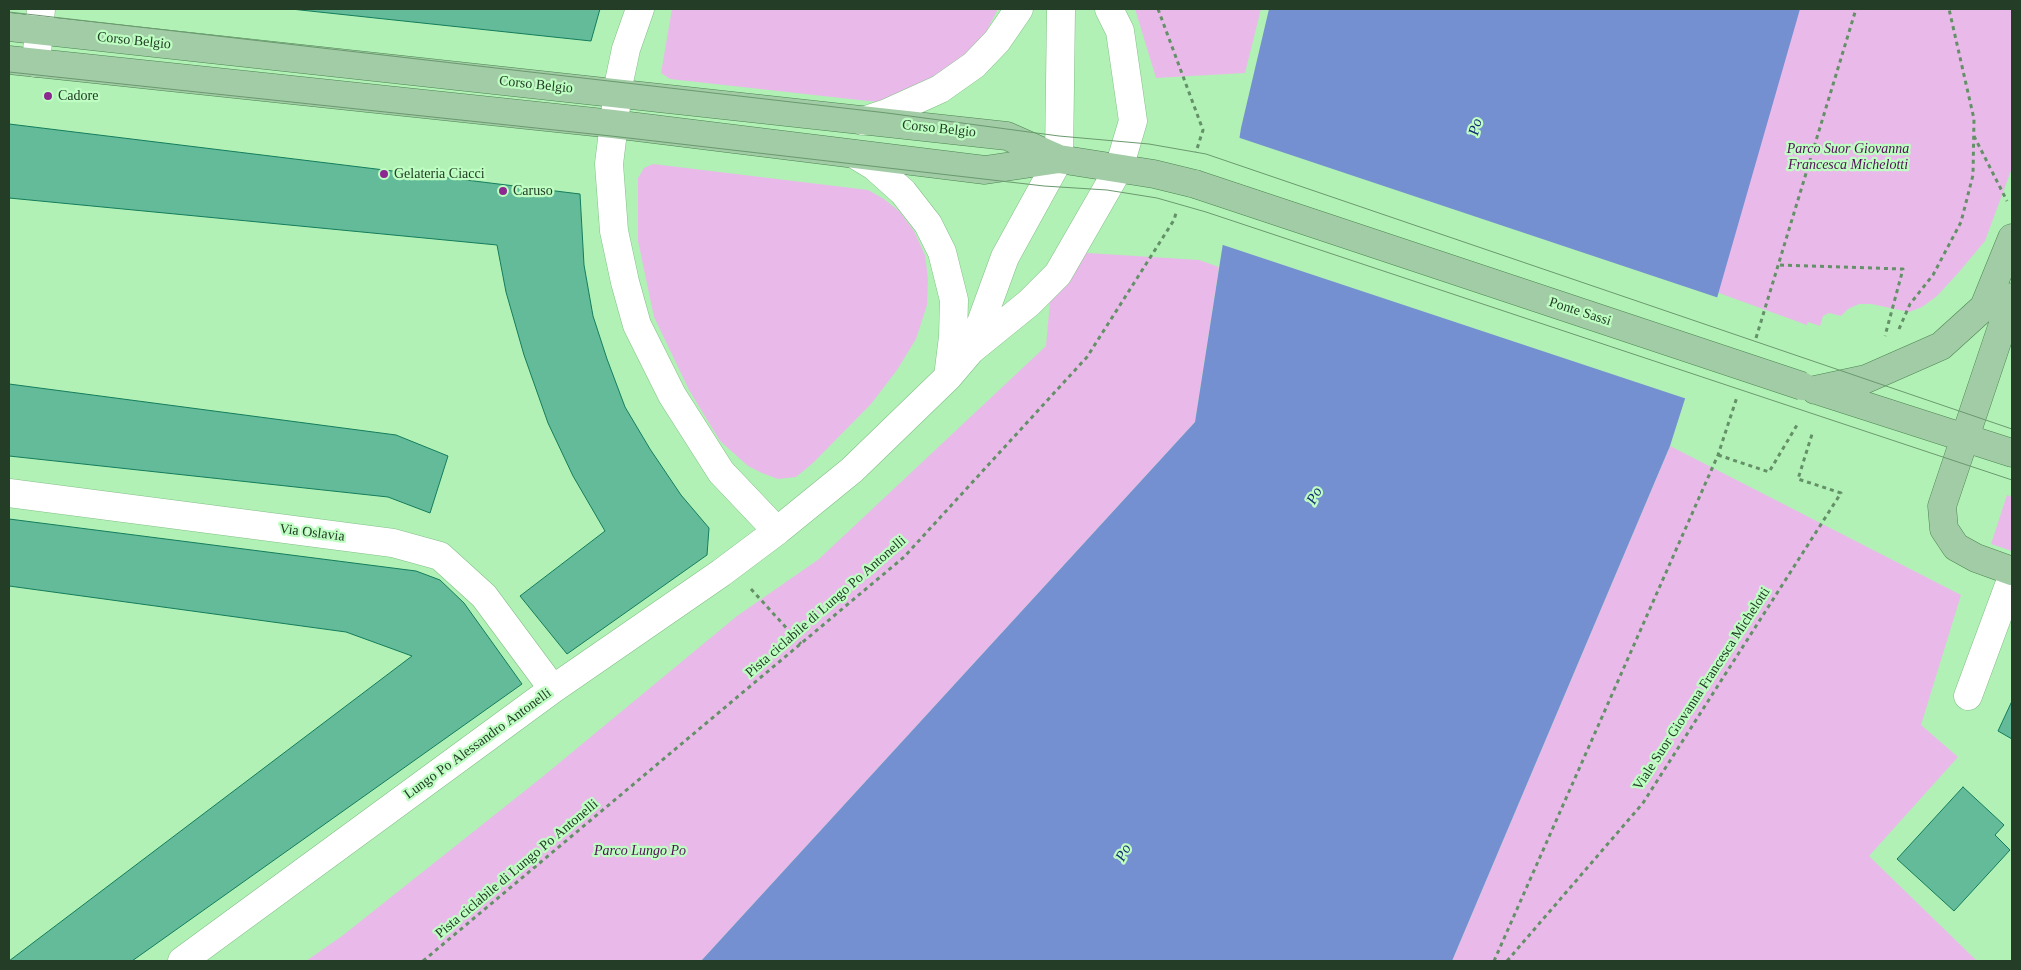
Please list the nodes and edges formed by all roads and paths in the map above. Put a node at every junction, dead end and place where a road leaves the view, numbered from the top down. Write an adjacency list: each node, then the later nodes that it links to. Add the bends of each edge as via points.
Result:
1 (640, 9): 12 (street, via 626,49)
2 (1019, 9): 13 (street, via 997,41 974,65 940,89)
3 (1061, 9): 18 (street, Lungo Po Alessandro Antonelli)
4 (1109, 9): 19 (street, Lungo Po Alessandro Antonelli, via 1120,31 1133,121)
5 (1158, 9): 15 (path)
6 (1856, 9): 25 (path, via 1780,265 1903,269)
7 (1950, 9): 16 (path, via 1974,119)
8 (40, 20): 9 (main road, Corso Belgio); 11 (street); 12 (main road, Corso Belgio)
9 (9, 27)
10 (9, 60): 11 (main road, Corso Belgio)
11 (36, 63): 14 (main road, Corso Belgio)
12 (617, 94): 13 (main road, Corso Belgio); 14 (street)
13 (863, 121): 18 (main road, Corso Belgio, via 1007,136)
14 (613, 124): 17 (main road, Corso Belgio); 34 (street, via 609,164 614,231 637,325 672,395 721,472)
15 (1203, 130)
16 (1974, 136): 21 (path); 24 (path, via 1973,175 1961,222 1933,275 1910,304)
17 (854, 154): 18 (main road, Corso Belgio, via 985,170); 27 (street, via 874,166 903,192 928,224 942,252 954,300)
18 (1059, 159): 19 (main road, Corso Belgio); 26 (street, Lungo Po Alessandro Antonelli, via 1004,257)
19 (1120, 168): 20 (main road, Corso Belgio); 26 (street, Lungo Po Alessandro Antonelli, via 1058,274 1029,303)
20 (1191, 183): 28 (main road, Ponte Sassi, bridge); 38 (path, Pista ciclabile di Lungo Po Antonelli, via 1174,220 1087,357 904,557)
21 (2007, 201)
22 (2012, 238): 28 (main road, via 1984,307 1941,346 1866,378)
23 (2012, 297): 31 (main road)
24 (1896, 336)
25 (1885, 339)
26 (971, 350): 27 (street, Lungo Po Alessandro Antonelli)
27 (948, 376): 34 (street, Lungo Po Alessandro Antonelli, via 852,470)
28 (1809, 388): 31 (main road, Ponte Sassi)
29 (1797, 426): 43 (path, via 1769,472 1718,455)
30 (1813, 431): 44 (path, Viale Suor Giovanna Francesca Michelotti, via 1798,479 1841,493 1643,803)
31 (1965, 438): 32 (main road, Ponte Sassi); 36 (main road, via 1942,506 1944,528 1956,547)
32 (2012, 454)
33 (9, 493): 39 (street, Via Oslavia, via 393,543 440,556 484,596)
34 (777, 531): 35 (street, Lungo Po Alessandro Antonelli)
35 (730, 566): 38 (path); 39 (street, Lungo Po Alessandro Antonelli)
36 (2012, 571)
37 (2012, 577): 40 (street)
38 (801, 644): 42 (path, Pista ciclabile di Lungo Po Antonelli)
39 (553, 689): 41 (street, Lungo Po Alessandro Antonelli)
40 (1968, 696)
41 (182, 961)
42 (423, 961)
43 (1494, 961)
44 (1507, 961)

